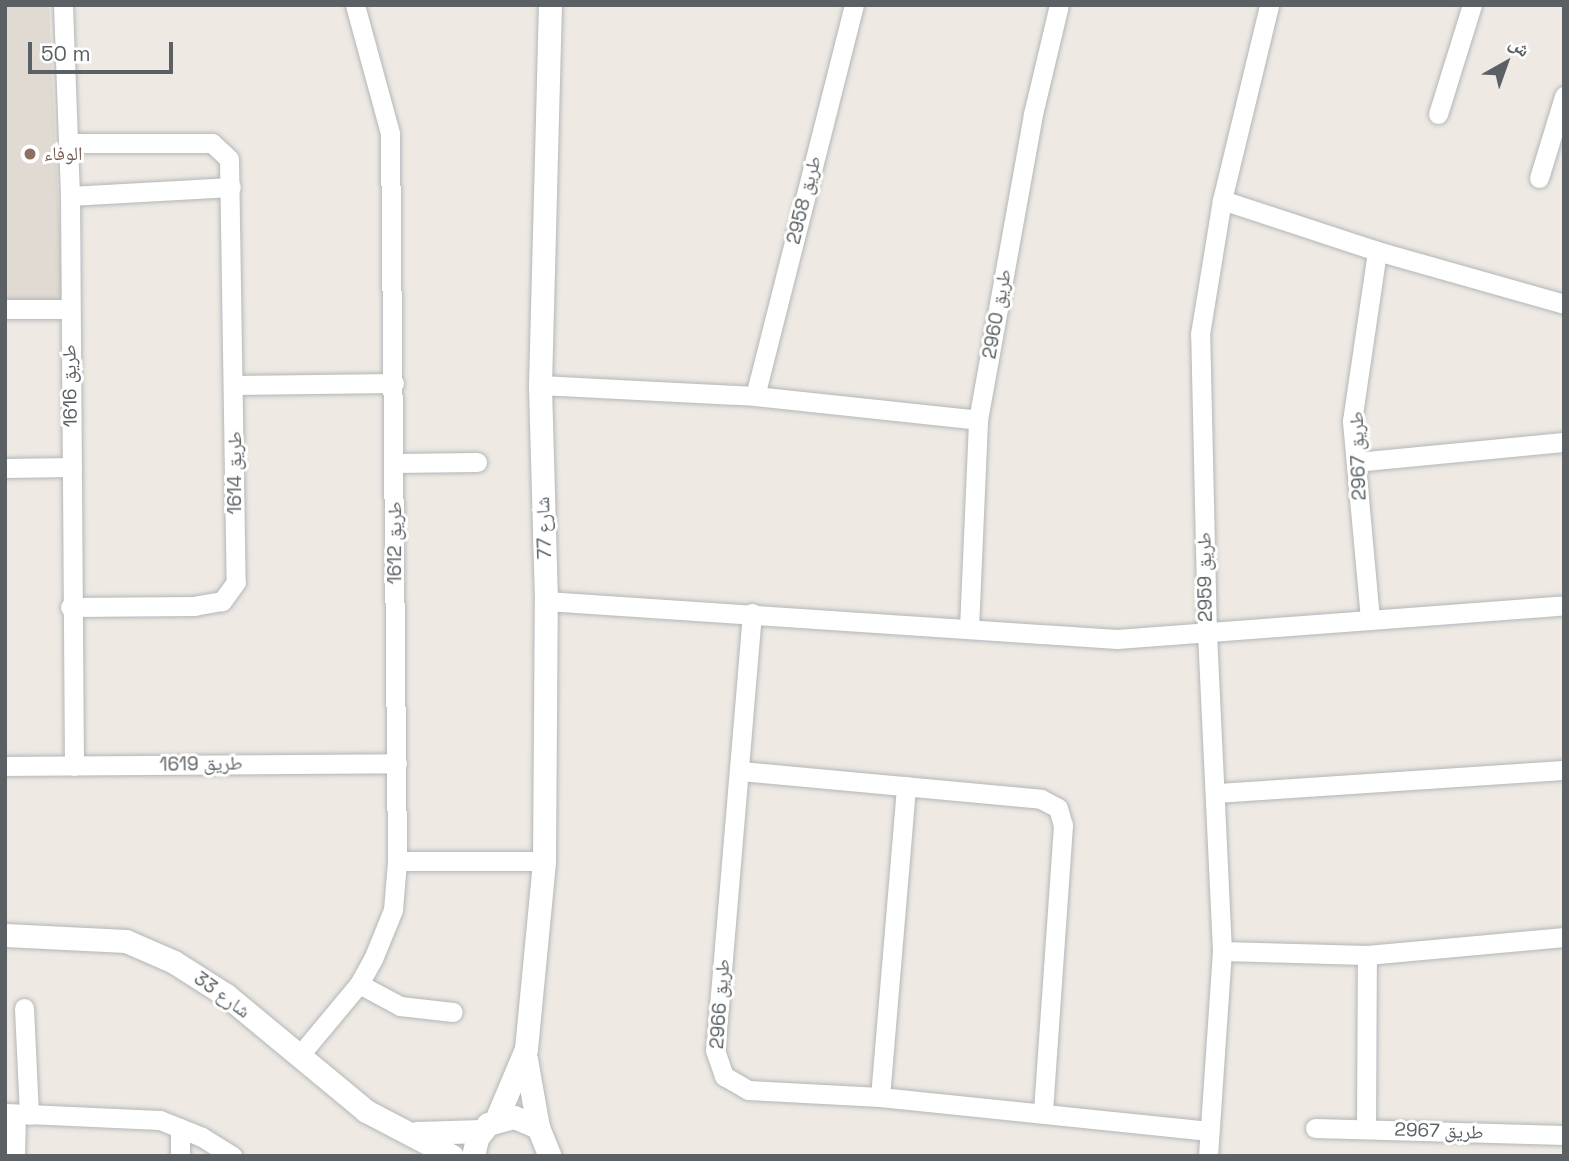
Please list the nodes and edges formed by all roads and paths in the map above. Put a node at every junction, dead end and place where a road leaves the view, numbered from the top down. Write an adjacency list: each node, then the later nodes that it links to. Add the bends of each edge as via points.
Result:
1 (63, 5): 10 (street, طريق 1616)
2 (355, 5): 19 (street, طريق 1612, via 390,133)
3 (550, 5): 21 (street, شارع 77)
4 (854, 5): 22 (street, طريق 2958)
5 (1059, 5): 23 (street, طريق 2960, via 1033,114)
6 (1269, 5): 14 (street, طريق 2959)
7 (1472, 5): 9 (street)
8 (1564, 96): 11 (street)
9 (1438, 114)
10 (68, 143): 12 (street, طريق 1614, via 212,143 229,159); 13 (street, طريق 1616)
11 (1539, 178)
12 (231, 187): 13 (street); 20 (street, طريق 1614)
13 (70, 196): 18 (street, طريق 1616)
14 (1222, 200): 15 (street); 36 (street, طريق 2959, via 1200,334)
15 (1377, 251): 16 (street); 25 (street, طريق 2967, via 1352,422)
16 (1564, 304)
17 (5, 309): 18 (street)
18 (69, 309): 28 (street, طريق 1616)
19 (394, 383): 20 (street); 26 (street, طريق 1612)
20 (234, 385): 32 (street, طريق 1614, via 236,582 222,601 195,606)
21 (540, 385): 22 (street); 30 (street, شارع 77)
22 (755, 396): 23 (street)
23 (978, 420): 35 (street, طريق 2960)
24 (1564, 442): 25 (street)
25 (1356, 462): 34 (street, طريق 2967)
26 (395, 463): 27 (street); 37 (street, طريق 1612)
27 (477, 463)
28 (72, 467): 29 (street); 32 (street, طريق 1616)
29 (5, 468)
30 (546, 601): 33 (street); 45 (street, شارع 77)
31 (1564, 605): 34 (street)
32 (70, 607): 39 (street, طريق 1616)
33 (752, 613): 35 (street); 41 (street, طريق 2966)
34 (1370, 619): 36 (street)
35 (969, 628): 36 (street, via 1069,638)
36 (1207, 635): 43 (street, طريق 2959)
37 (397, 764): 39 (street, طريق 1619); 44 (street, طريق 1612)
38 (5, 766): 39 (street, طريق 1619)
39 (74, 766)
40 (1564, 770): 43 (street)
41 (741, 771): 42 (street); 55 (street, طريق 2966, via 715,1050 719,1068 731,1082 748,1090)
42 (906, 786): 55 (street); 57 (street, via 1041,799 1058,807 1062,816)
43 (1217, 793): 48 (street, طريق 2959)
44 (397, 861): 45 (street); 50 (street, طريق 1612, via 393,910)
45 (544, 861): 53 (street, شارع 77)
46 (5, 935): 54 (street, شارع 33, via 126,941 174,962 226,995)
47 (1564, 937): 49 (street)
48 (1222, 951): 49 (street); 63 (street, طريق 2959)
49 (1367, 955): 62 (street)
50 (359, 984): 52 (street, via 400,1006); 54 (street, طريق 1612)
51 (24, 1008): 56 (street)
52 (453, 1012)
53 (526, 1049): 58 (street, شارع 77); 59 (street, شارع 77)
54 (299, 1056): 64 (street, شارع 33, via 366,1111)
55 (880, 1097): 57 (street, طريق 2966)
56 (17, 1114): 60 (street, via 160,1120); 67 (street)
57 (1043, 1114): 63 (street, طريق 2966)
58 (489, 1125): 59 (street, شارع 33, via 522,1118); 64 (street, شارع 33); 71 (street, شارع 77)
59 (538, 1127): 66 (street)
60 (180, 1128): 68 (street); 69 (street)
61 (1315, 1128): 62 (street, طريق 2967)
62 (1366, 1129): 65 (street, طريق 2967)
63 (1209, 1130): 72 (street, طريق 2959)
64 (407, 1131): 70 (street, شارع 33)
65 (1564, 1135)
66 (554, 1153)
67 (15, 1156)
68 (180, 1156)
69 (232, 1156)
70 (452, 1156)
71 (473, 1156)
72 (1208, 1156)

